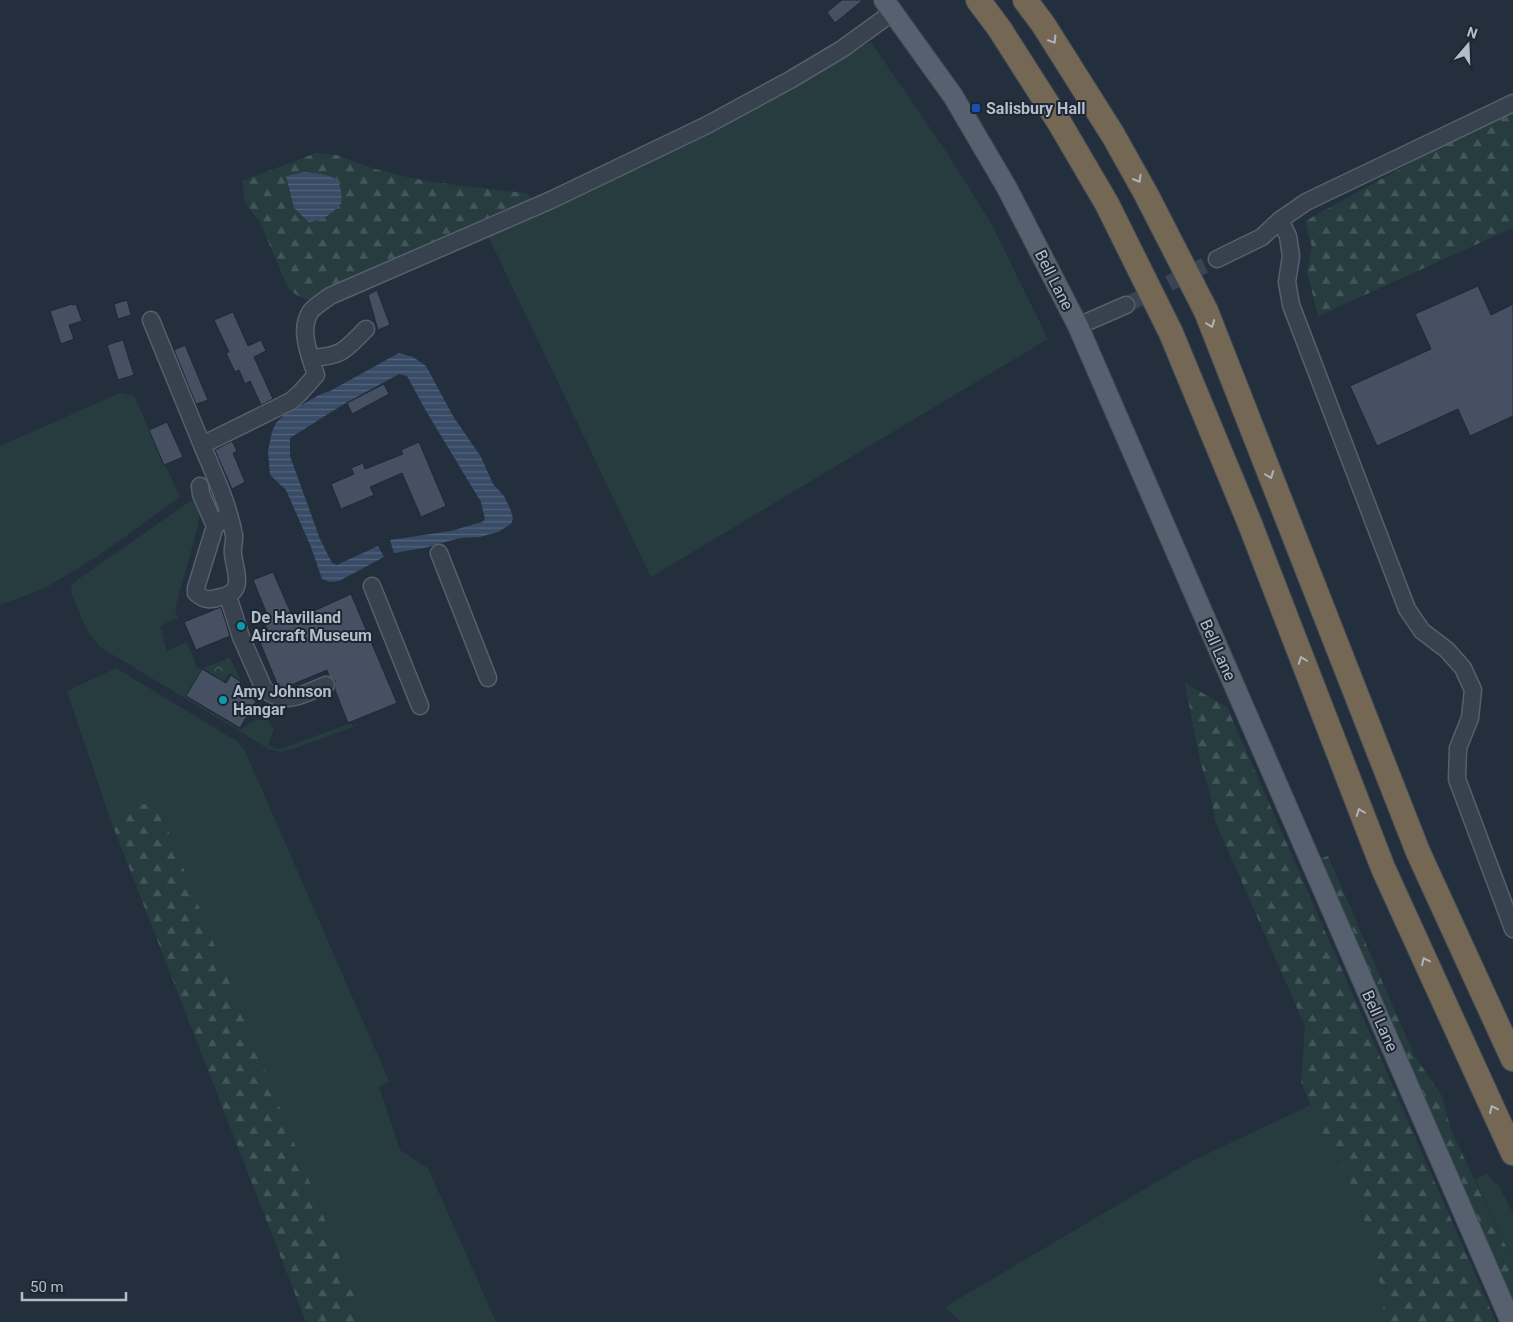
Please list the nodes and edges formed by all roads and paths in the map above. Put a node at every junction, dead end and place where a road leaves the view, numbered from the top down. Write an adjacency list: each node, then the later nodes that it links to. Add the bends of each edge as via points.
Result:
1 (978, 0): 23 (highway, one-way to 1, via 1383,868 1250,524 1171,333 1107,204 1060,122)
2 (1025, 0): 22 (highway, one-way to 22, via 1113,135 1206,311 1418,852)
3 (889, 6): 9 (main road, Bell Lane, via 953,96 1007,188); 11 (lane, via 842,49 707,124 551,200 330,296 310,312 307,320 305,331)
4 (1513, 104): 5 (lane, via 1306,202)
5 (1280, 220): 6 (lane, via 1262,237); 21 (lane, via 1288,236 1291,256 1290,305 1407,609 1422,631 1447,650 1463,668 1473,690 1470,718 1458,748 1457,779)
6 (1216, 260)
7 (1126, 305): 9 (lane)
8 (151, 320): 12 (lane)
9 (1078, 326): 24 (main road, Bell Lane)
10 (366, 329): 11 (lane, via 339,354)
11 (311, 358): 12 (lane, via 316,376 290,401)
12 (202, 445): 14 (lane, via 223,496)
13 (200, 486): 14 (lane, via 201,494)
14 (222, 521): 17 (lane, via 234,536 232,551 238,584); 17 (lane, via 196,593 209,600)
15 (439, 553): 18 (lane)
16 (372, 586): 20 (lane)
17 (228, 596): 19 (lane, via 240,637 264,690 281,699 293,698)
18 (488, 678)
19 (326, 685)
20 (420, 706)
21 (1513, 929)
22 (1513, 1059)
23 (1513, 1153)
24 (1511, 1322)

